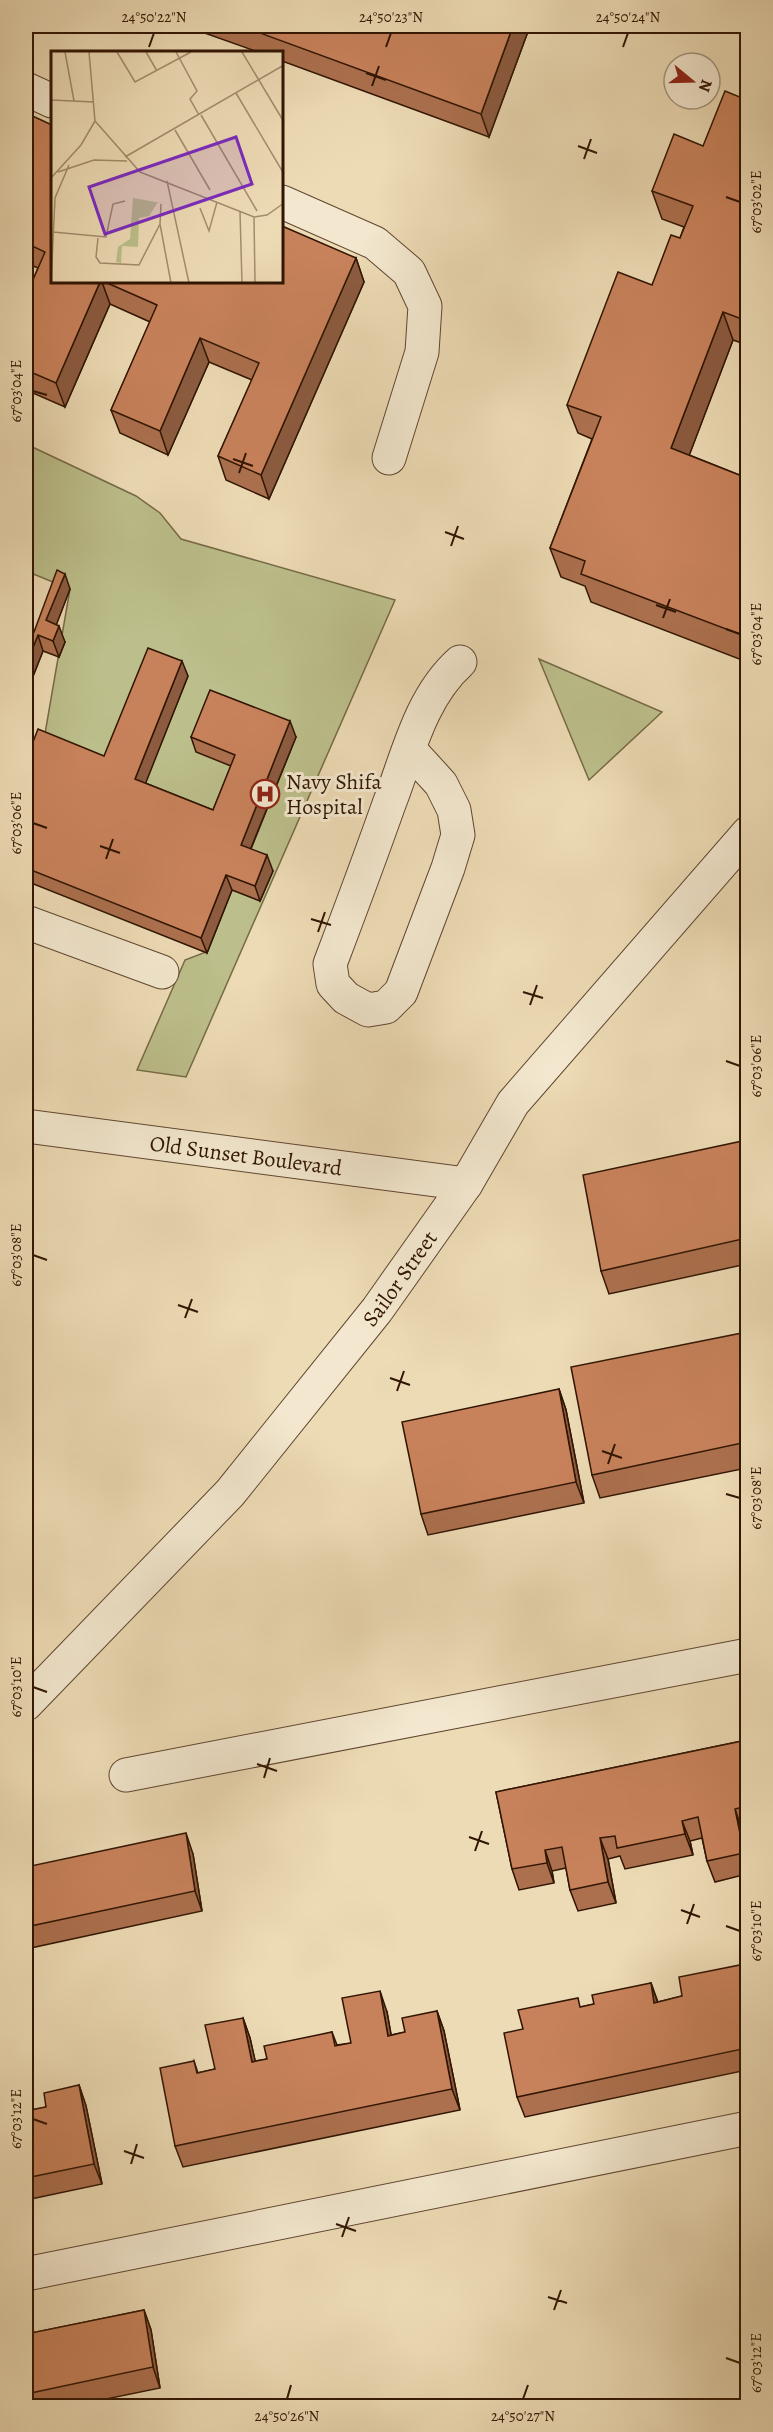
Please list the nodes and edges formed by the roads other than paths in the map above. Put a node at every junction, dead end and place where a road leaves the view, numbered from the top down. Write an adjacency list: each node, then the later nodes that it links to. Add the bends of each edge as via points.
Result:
1 (26, 89): 2 (street)
2 (51, 101)
3 (284, 203): 4 (street, via 375,243 409,272 425,306 422,352)
4 (389, 458)
5 (460, 662): 6 (street, via 444,676 429,700)
6 (410, 750): 6 (street, via 330,964 333,984 346,998 368,1010 386,1007 401,992 458,835 454,810 441,784)
7 (747, 833): 11 (street, Sailor Street, via 513,1103)
8 (26, 922): 9 (street)
9 (162, 972)
10 (26, 1126): 11 (street, Old Sunset Boulevard)
11 (466, 1184): 13 (street, Sailor Street, via 377,1310 230,1493)
12 (747, 1655): 14 (street)
13 (26, 1704)
14 (126, 1775)
15 (747, 2128): 16 (street)
16 (26, 2274)

